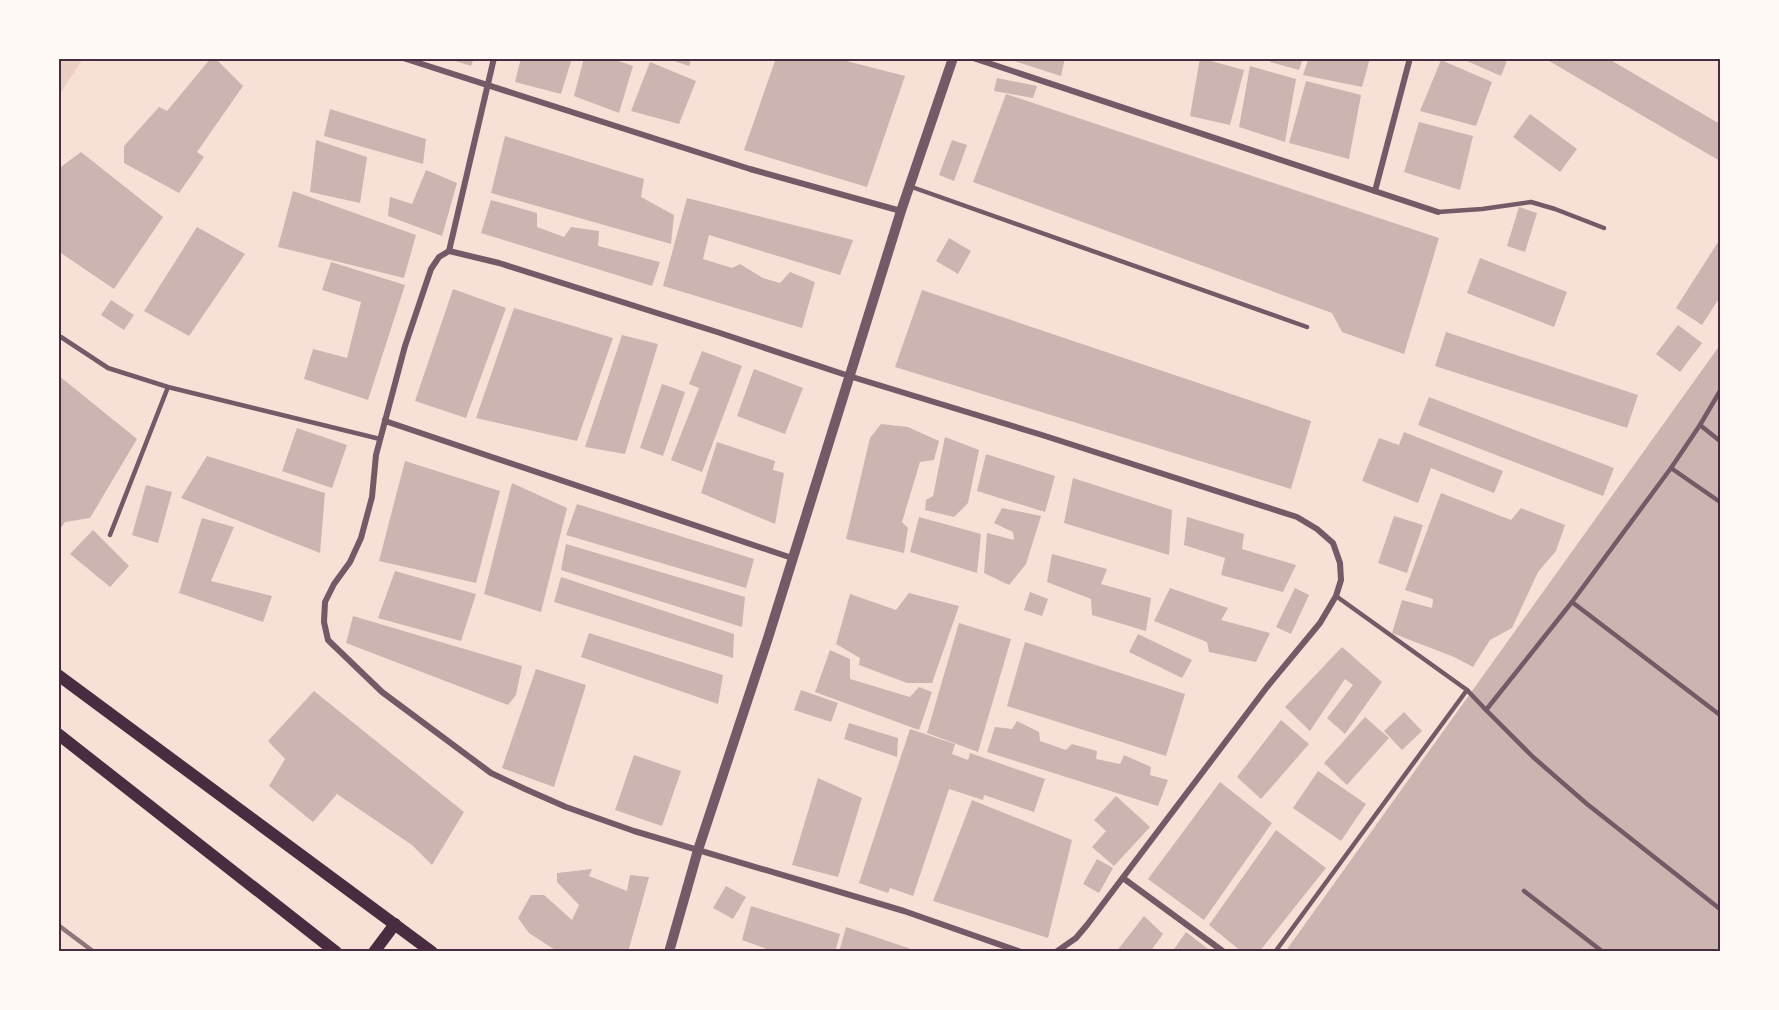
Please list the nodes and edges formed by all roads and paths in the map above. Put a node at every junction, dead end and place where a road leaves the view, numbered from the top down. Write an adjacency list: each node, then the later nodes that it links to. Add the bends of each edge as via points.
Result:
1 (404, 58): 6 (street)
2 (494, 58): 6 (street)
3 (953, 58): 7 (street)
4 (973, 58): 8 (street)
5 (1410, 58): 8 (street)
6 (487, 86): 9 (street, via 750,169); 12 (street)
7 (909, 186): 9 (street); 13 (lane)
8 (1375, 192): 10 (street)
9 (901, 211): 15 (street)
10 (1438, 212): 11 (lane, via 1531,202)
11 (1604, 228)
12 (449, 251): 15 (street, via 499,263); 18 (street, via 431,269)
13 (1307, 327)
14 (61, 338): 16 (lane, via 108,368)
15 (849, 376): 25 (street); 26 (street, via 1297,517 1333,543 1341,580)
16 (168, 387): 20 (lane); 24 (lane)
17 (1720, 391): 19 (lane)
18 (385, 420): 20 (street); 25 (street)
19 (1700, 425): 21 (lane); 22 (lane)
20 (380, 439): 33 (street, via 372,497 361,538 324,603 328,640 381,692 491,772 598,820)
21 (1720, 441)
22 (1671, 468): 23 (lane); 27 (lane)
23 (1720, 502)
24 (110, 536)
25 (792, 558): 33 (street)
26 (1336, 596): 29 (lane); 34 (street)
27 (1572, 602): 30 (lane); 31 (lane)
28 (58, 675): 37 (main road)
29 (1467, 690): 30 (lane); 45 (lane)
30 (1486, 710): 36 (lane, via 1587,804)
31 (1720, 715)
32 (58, 734): 38 (main road)
33 (698, 850): 41 (street); 42 (street, via 904,911)
34 (1123, 878): 43 (street, via 1082,932); 44 (street)
35 (1524, 891): 46 (lane)
36 (1720, 909)
37 (395, 924): 39 (main road); 40 (main road)
38 (336, 951)
39 (374, 951)
40 (432, 951)
41 (669, 951)
42 (1021, 951)
43 (1056, 951)
44 (1224, 951)
45 (1275, 951)
46 (1603, 951)

